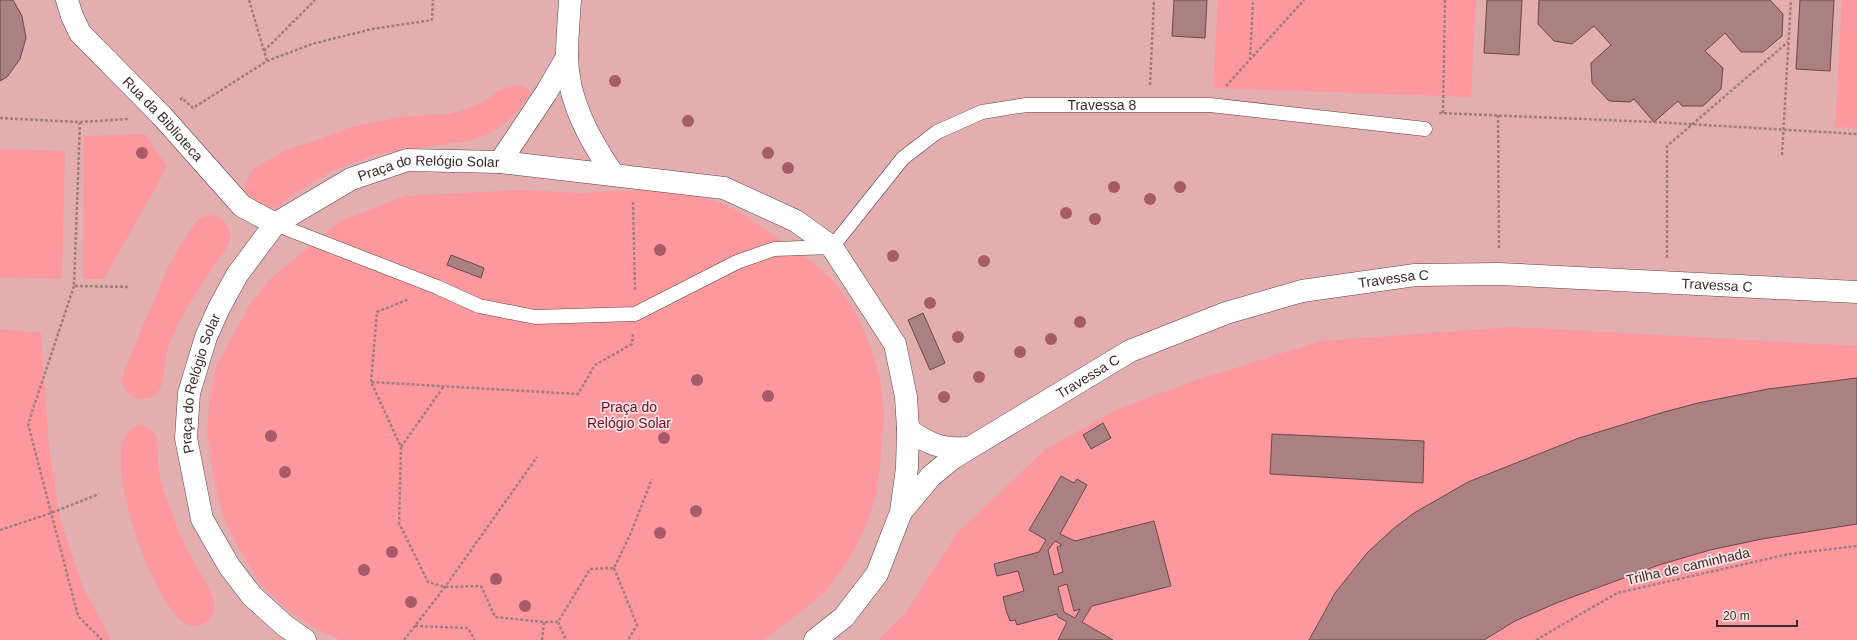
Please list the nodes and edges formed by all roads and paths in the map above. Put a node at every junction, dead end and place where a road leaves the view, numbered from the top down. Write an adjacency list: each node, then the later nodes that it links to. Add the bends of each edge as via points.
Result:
1 (67, 0): 22 (street, Rua da Biblioteca, via 80,33)
2 (249, 0): 12 (path)
3 (315, 0): 12 (path)
4 (433, 0): 15 (path, via 432,20 372,29 327,40)
5 (570, 0): 13 (street)
6 (1154, 0): 16 (path)
7 (1253, 0): 14 (path)
8 (1304, 0): 14 (path)
9 (1445, 0): 20 (path)
10 (1791, 0): 11 (path)
11 (1788, 42): 26 (path); 28 (path)
12 (264, 51): 15 (path)
13 (567, 57): 31 (street); 32 (street, via 581,119 595,147)
14 (1250, 60): 18 (path)
15 (267, 61): 17 (path, via 193,108)
16 (1150, 93)
17 (182, 98)
18 (1210, 104): 27 (lane, Travessa 8); 34 (lane, Travessa 8, via 1026,105 982,112 937,132 903,158)
19 (1436, 112): 20 (path)
20 (1443, 113): 21 (path); 24 (path)
21 (1498, 115): 26 (path); 35 (path)
22 (162, 116): 25 (path); 33 (street, Rua da Biblioteca, via 242,206)
23 (0, 118): 25 (path)
24 (1443, 118)
25 (80, 122): 37 (path)
26 (1693, 124): 28 (path); 36 (path, via 1667,146)
27 (1425, 129)
28 (1783, 130): 29 (path); 30 (path)
29 (1857, 134)
30 (1782, 155)
31 (500, 162): 32 (street, Praça do Relógio Solar); 33 (street, Praça do Relógio Solar, via 407,160 351,179)
32 (623, 175): 34 (street, Praça do Relógio Solar, via 724,188 796,221); 41 (path)
33 (275, 224): 41 (lane, via 437,286 479,306 535,317); 60 (street, Praça do Relógio Solar, via 237,275 206,337 189,393 186,438 202,519 229,566 252,596)
34 (832, 247): 41 (lane, via 774,249 737,262); 44 (street, Praça do Relógio Solar, via 895,344 906,397)
35 (1499, 274): 36 (street, Travessa C); 46 (street, Travessa C, via 1415,275 1302,291 1226,314 1130,352)
36 (1667, 283): 39 (street, Travessa C)
37 (74, 286): 38 (path); 51 (path, via 28,424)
38 (130, 287)
39 (1857, 292)
40 (376, 312): 42 (path)
41 (635, 314): 43 (path, via 632,344 595,365 578,394)
42 (371, 382): 43 (path); 45 (path)
43 (444, 386): 45 (path)
44 (908, 429): 46 (street, via 919,438 938,446); 50 (street, Praça do Relógio Solar, via 907,468)
45 (401, 446): 55 (path, via 399,523 428,582)
46 (968, 448): 50 (street, Travessa C, via 931,476)
47 (537, 457): 55 (path)
48 (652, 479): 54 (path)
49 (99, 494): 51 (path)
50 (901, 512): 66 (street, Praça do Relógio Solar, via 877,574 844,617)
51 (51, 513): 52 (path); 59 (path, via 78,616)
52 (0, 530)
53 (1857, 546): 67 (path, Trilha de caminhada, via 1789,554 1617,593)
54 (614, 568): 57 (path, via 590,569); 65 (path, via 637,625)
55 (445, 587): 56 (path, via 482,586 495,617); 58 (path)
56 (544, 622): 57 (path); 63 (path)
57 (558, 622): 64 (path)
58 (414, 626): 61 (path); 62 (path, via 468,628)
59 (102, 640)
60 (305, 640)
61 (404, 640)
62 (475, 640)
63 (542, 640)
64 (566, 640)
65 (628, 640)
66 (816, 640)
67 (1536, 640)

